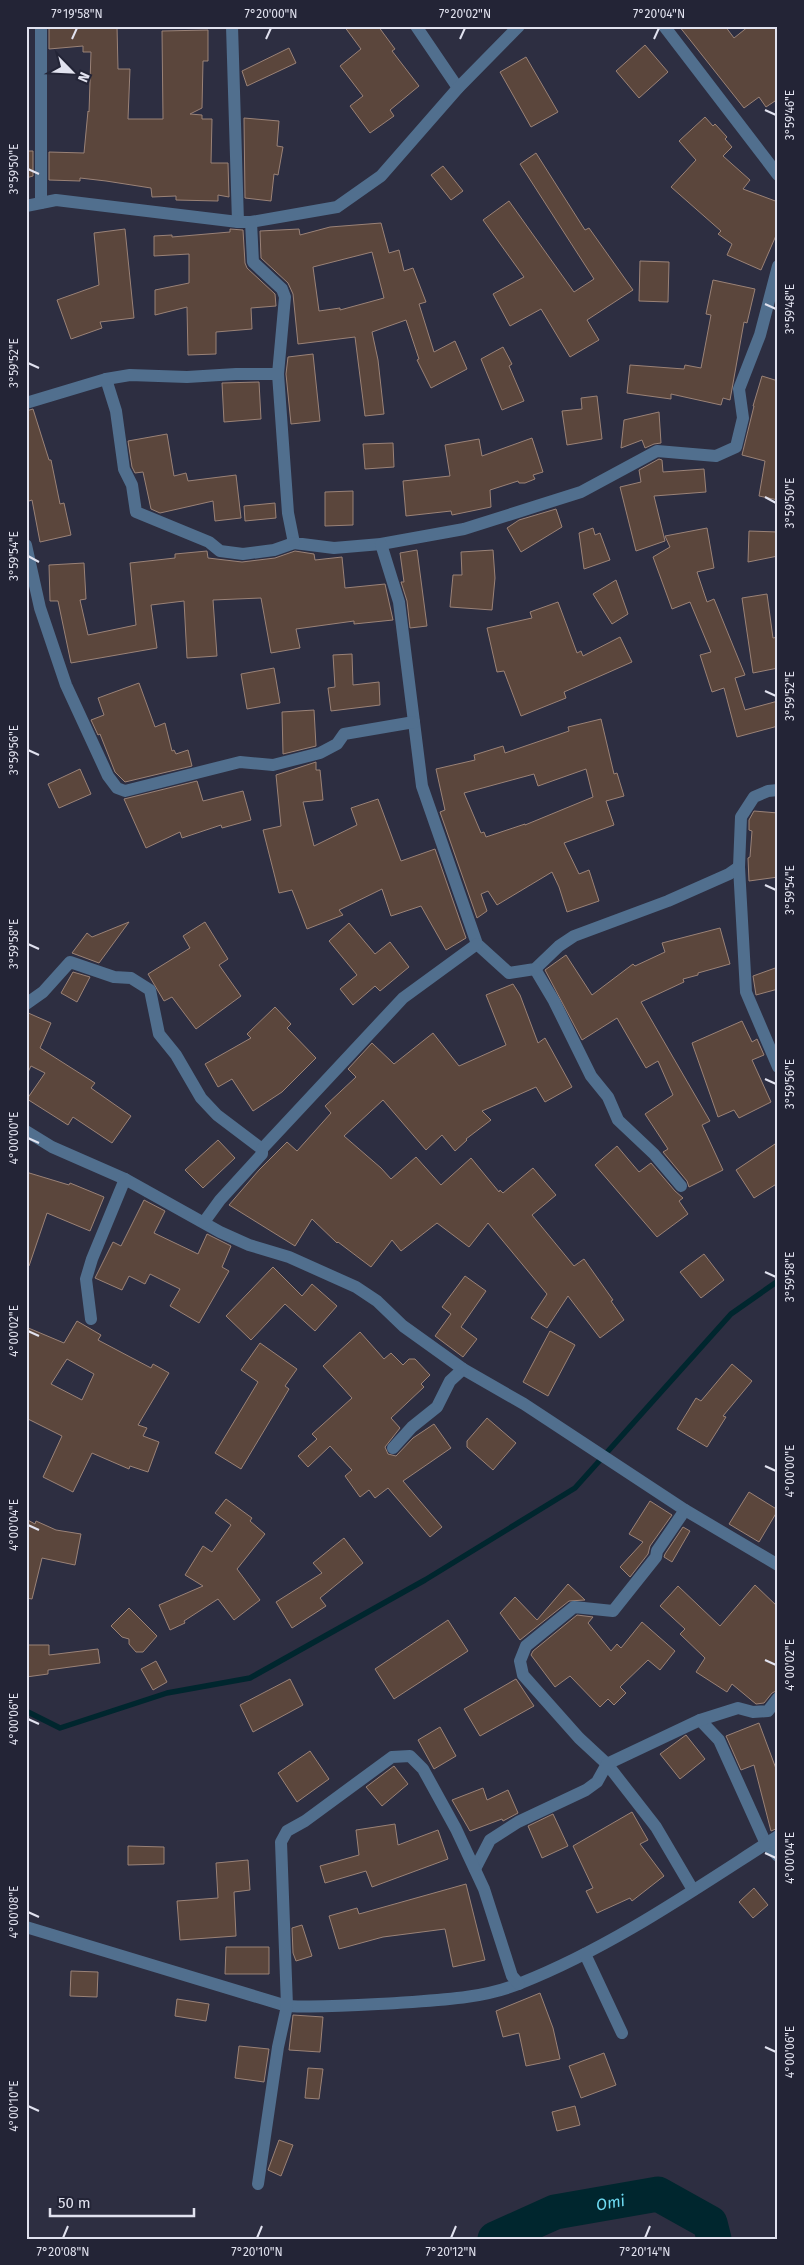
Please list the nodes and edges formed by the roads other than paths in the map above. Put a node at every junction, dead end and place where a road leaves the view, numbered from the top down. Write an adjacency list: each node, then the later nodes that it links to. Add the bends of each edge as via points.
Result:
1 (41, 26): 8 (street)
2 (232, 26): 10 (street)
3 (416, 26): 6 (street)
4 (519, 26): 6 (street)
5 (664, 26): 7 (street)
6 (458, 88): 11 (street, via 381,176 337,207)
7 (778, 175)
8 (41, 203): 9 (street); 10 (street, via 56,200)
9 (26, 206)
10 (238, 222): 11 (street)
11 (251, 222): 13 (street, via 253,262 282,289 285,297)
12 (778, 266): 17 (street, via 760,335 739,389 743,418 736,447 716,456 657,451 581,492 464,528)
13 (278, 374): 14 (street, via 130,375); 16 (street, via 288,514)
14 (106, 379): 15 (street); 16 (street, via 116,411 124,469 132,485 136,512 209,542 220,551 243,554 274,550)
15 (26, 403)
16 (294, 543): 17 (street, via 334,548)
17 (381, 544): 19 (street, via 398,602)
18 (26, 545): 19 (street, via 40,608 66,685 108,776 117,788 125,791 240,762 273,765 320,753 337,744 344,734)
19 (414, 722): 22 (street, via 422,786)
20 (778, 790): 21 (street, via 754,797 741,817)
21 (734, 870): 23 (street, via 668,901 574,936); 25 (street, via 742,884 740,904 746,992)
22 (478, 944): 23 (street, via 509,973); 28 (street, via 403,998)
23 (535, 969): 30 (street, via 618,1120 654,1154)
24 (26, 1004): 28 (street, via 44,992 70,962 141,983 150,990 159,1034 176,1055 201,1098 216,1115)
25 (778, 1067)
26 (28, 1131): 27 (street); 29 (street, via 52,1147)
27 (26, 1144)
28 (262, 1149): 31 (street, via 262,1154)
29 (125, 1179): 31 (street); 32 (street, via 86,1280)
30 (681, 1186)
31 (204, 1222): 33 (street, via 249,1245 289,1257 356,1287)
32 (92, 1320)
33 (463, 1369): 34 (street, via 450,1381 437,1407 412,1427); 35 (street, via 524,1404)
34 (394, 1448)
35 (685, 1510): 36 (street); 39 (street, via 656,1557 613,1611 574,1607 526,1646 520,1661 523,1675 579,1738)
36 (778, 1565)
37 (778, 1698): 38 (street, via 768,1710 753,1712 738,1708)
38 (700, 1720): 39 (street); 41 (street, via 719,1740)
39 (607, 1764): 43 (street, via 597,1782 586,1790 518,1822 490,1840); 44 (street, via 656,1827)
40 (778, 1836): 41 (street)
41 (766, 1844): 42 (street); 44 (street)
42 (778, 1856)
43 (475, 1869): 47 (street, via 512,1976); 48 (street, via 423,1769 410,1756 392,1757 287,1831 281,1842)
44 (693, 1890): 46 (street)
45 (26, 1927): 48 (street)
46 (586, 1954): 47 (street); 49 (street)
47 (519, 1984): 48 (street, via 464,1998 319,2008)
48 (287, 2006): 50 (street)
49 (622, 2033)
50 (258, 2184)

